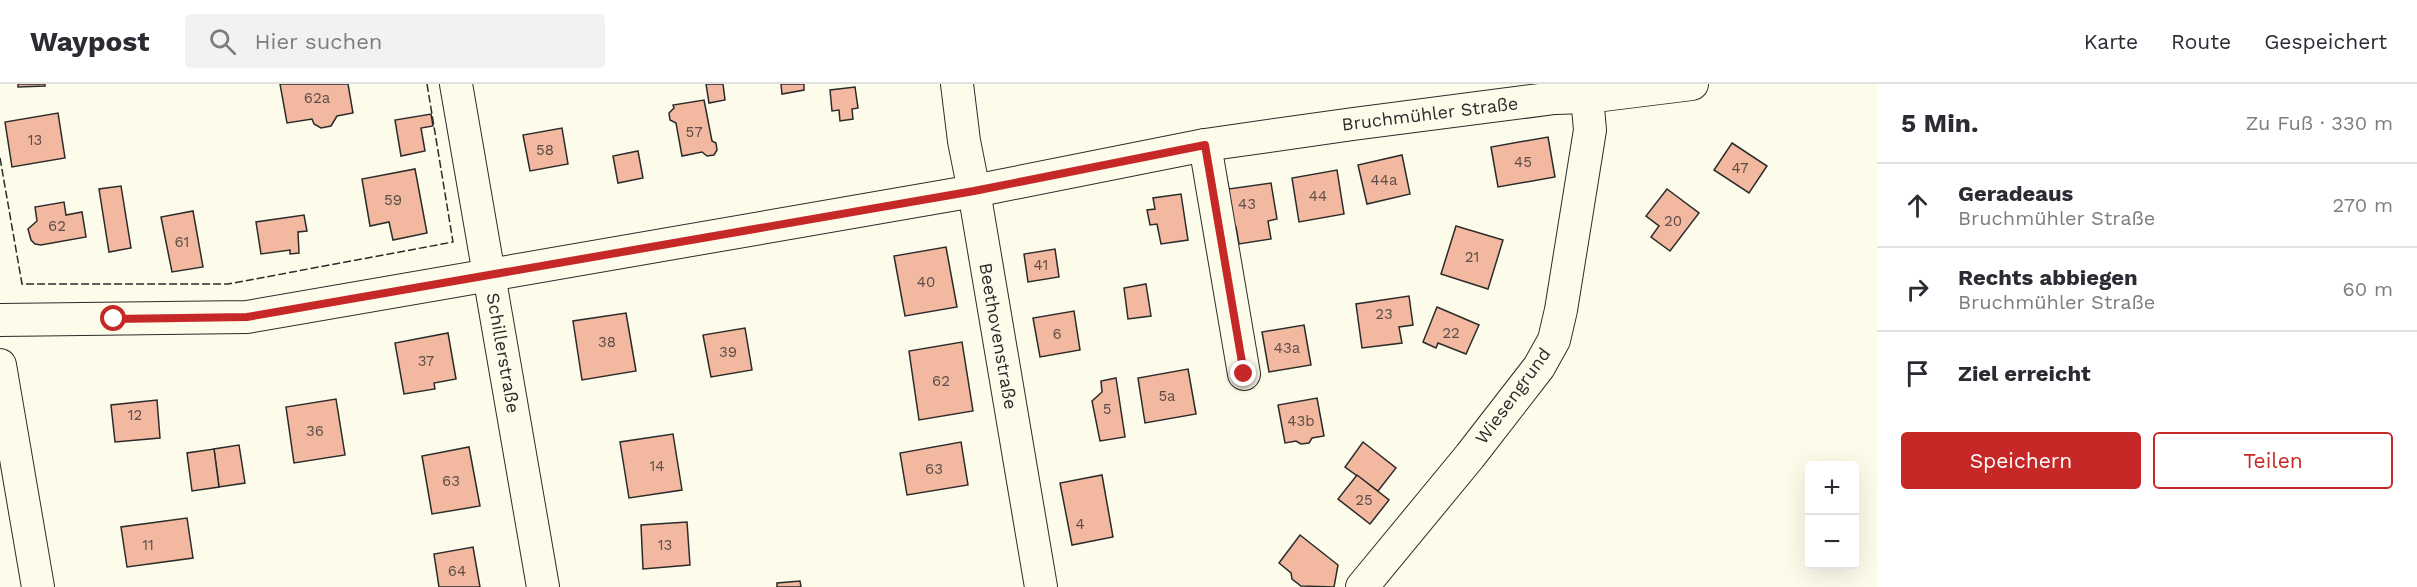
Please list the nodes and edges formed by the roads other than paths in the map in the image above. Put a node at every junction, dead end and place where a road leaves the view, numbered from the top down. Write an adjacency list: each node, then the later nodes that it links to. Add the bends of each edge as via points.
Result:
1 (456, 84): 7 (street, Schillerstraße)
2 (957, 84): 6 (street, Beethovenstraße)
3 (1692, 84): 4 (street, Bruchmühler Straße)
4 (1587, 97): 5 (street, Bruchmühler Straße); 14 (street, Wiesengrund, via 1590,130 1554,340 1539,367 1470,456)
5 (1205, 145): 6 (street, Bruchmühler Straße); 10 (street)
6 (974, 191): 7 (street, Bruchmühler Straße); 13 (street, Beethovenstraße)
7 (490, 275): 8 (street, Bruchmühler Straße, via 247,317); 12 (street, Schillerstraße)
8 (0, 320)
9 (0, 365): 11 (street)
10 (1244, 374)
11 (38, 587)
12 (543, 587)
13 (1041, 587)
14 (1362, 587)

